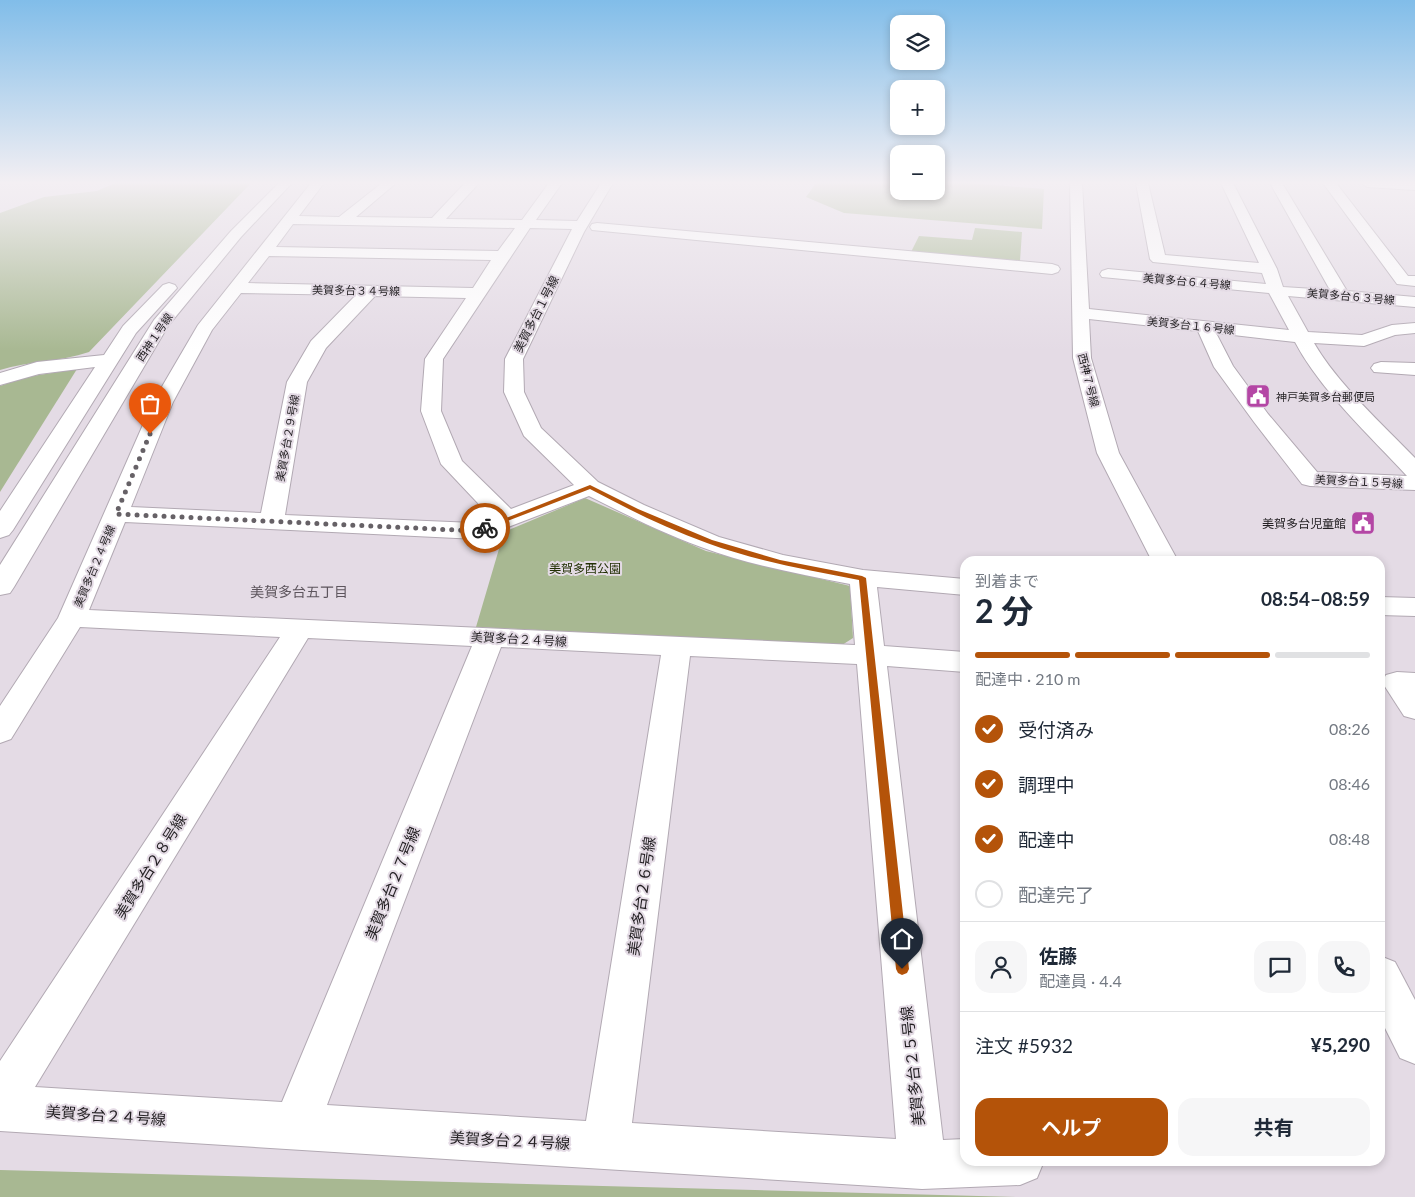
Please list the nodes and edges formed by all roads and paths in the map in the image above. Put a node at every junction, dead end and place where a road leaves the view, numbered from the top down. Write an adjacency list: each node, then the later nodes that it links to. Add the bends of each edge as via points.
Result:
1 (215, 239): 32 (street, 西神１号線, via 129,330)
2 (232, 239): 45 (street, 西神１号線, via 160,324)
3 (273, 239): 12 (street, 美賀多台２４号線)
4 (514, 239): 13 (street)
5 (582, 239): 38 (street, 美賀多台１号線, via 514,359 514,392 532,430)
6 (731, 239): 14 (street)
7 (1078, 239): 28 (street, 西神７号線)
8 (1154, 239): 15 (street, via 1158,259)
9 (1254, 239): 15 (street)
10 (1309, 239): 17 (street)
11 (1375, 239): 20 (street)
12 (264, 251): 13 (street); 21 (street, 美賀多台２４号線)
13 (502, 256): 25 (street)
14 (1052, 268)
15 (1269, 269): 31 (street, via 1276,290)
16 (1108, 274): 22 (street, 美賀多台６４号線)
17 (1331, 277): 18 (street); 26 (street)
18 (1349, 278)
19 (1385, 280): 20 (street)
20 (1409, 281)
21 (235, 288): 23 (street, 美賀多台３４号線); 39 (street, 美賀多台２４号線, via 204,329 163,402)
22 (1266, 289)
23 (371, 290): 25 (street, 美賀多台３４号線); 41 (street, 美賀多台２９号線, via 318,345 297,382)
24 (1287, 291): 26 (street, 美賀多台６３号線)
25 (476, 293): 40 (street, via 434,359 431,411 452,464)
26 (1342, 296): 27 (street, 美賀多台６３号線)
27 (1415, 302)
28 (1080, 313): 29 (street, 美賀多台１６号線); 43 (street, 西神７号線, via 1082,358 1108,453)
29 (1204, 326): 31 (street, 美賀多台１６号線); 37 (street, 美賀多台１５号線, via 1224,367 1310,479)
30 (1415, 328): 31 (street, 美賀多台１６号線, via 1392,330 1364,341)
31 (1302, 336): 36 (street, via 1312,356 1353,406)
32 (109, 360): 35 (street, via 37,368); 42 (street, 西神１号線)
33 (1381, 368): 34 (street)
34 (1415, 369)
35 (0, 379)
36 (1415, 471)
37 (1415, 483)
38 (590, 487): 40 (street); 44 (street, 美賀多台１号線, via 710,542 779,562)
39 (116, 514): 41 (street); 49 (street, 美賀多台２４号線)
40 (507, 519): 41 (street, via 477,531)
41 (272, 521)
42 (0, 530)
43 (1163, 556)
44 (862, 578): 46 (street, 美賀多台１号線); 53 (street, 美賀多台２５号線)
45 (0, 587)
46 (960, 587)
47 (1385, 606): 48 (street)
48 (1415, 607)
49 (72, 618): 50 (street, 美賀多台２４号線); 57 (street, 美賀多台２４号線)
50 (299, 629): 51 (street, 美賀多台２４号線); 60 (street, 美賀多台２８号線)
51 (490, 638): 52 (street, 美賀多台２４号線); 62 (street, 美賀多台２７号線)
52 (677, 646): 53 (street, 美賀多台２４号線); 63 (street, 美賀多台２６号線)
53 (870, 655): 54 (street, 美賀多台２４号線); 65 (street, 美賀多台２５号線)
54 (960, 662)
55 (1415, 683): 56 (street, via 1397,682)
56 (1415, 708)
57 (0, 731)
58 (1385, 985): 59 (street)
59 (1415, 1043)
60 (0, 1102)
61 (0, 1108): 62 (street, 美賀多台２４号線)
62 (295, 1127): 63 (street, 美賀多台２４号線)
63 (606, 1146): 65 (street, 美賀多台２４号線)
64 (960, 1163): 65 (street, 美賀多台２４号線)
65 (922, 1165)

